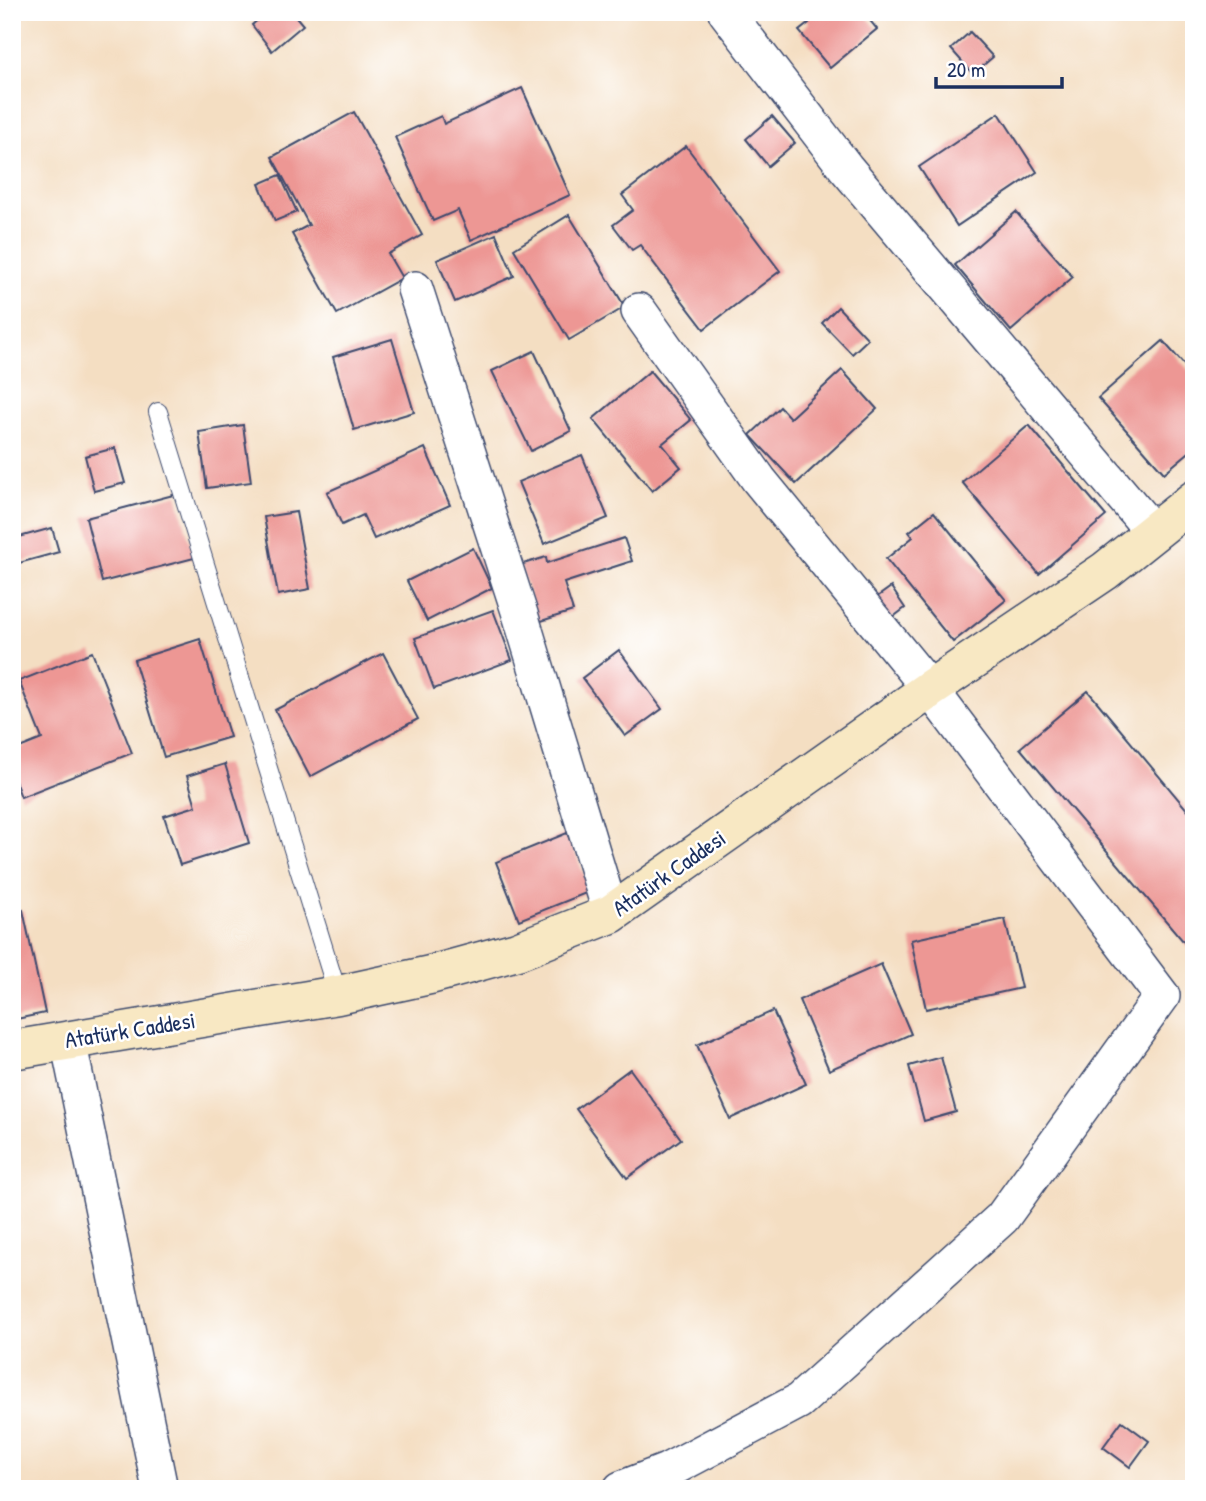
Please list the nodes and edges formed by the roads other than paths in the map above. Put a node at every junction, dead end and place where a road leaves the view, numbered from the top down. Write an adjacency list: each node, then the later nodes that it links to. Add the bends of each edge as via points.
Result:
1 (726, 12): 6 (street, via 846,169)
2 (415, 289): 8 (street)
3 (639, 311): 7 (street, via 759,480)
4 (158, 412): 9 (lane)
5 (1194, 500): 6 (main road, Atatürk Caddesi)
6 (1153, 532): 7 (main road, Atatürk Caddesi, via 1105,571)
7 (930, 689): 8 (main road, Atatürk Caddesi); 13 (street, via 1162,996 1002,1219 799,1401 667,1471)
8 (611, 914): 9 (main road, Atatürk Caddesi, via 517,951)
9 (338, 996): 10 (main road, Atatürk Caddesi)
10 (68, 1040): 11 (main road, Atatürk Caddesi); 12 (street)
11 (12, 1050)
12 (160, 1489)
13 (621, 1489)

